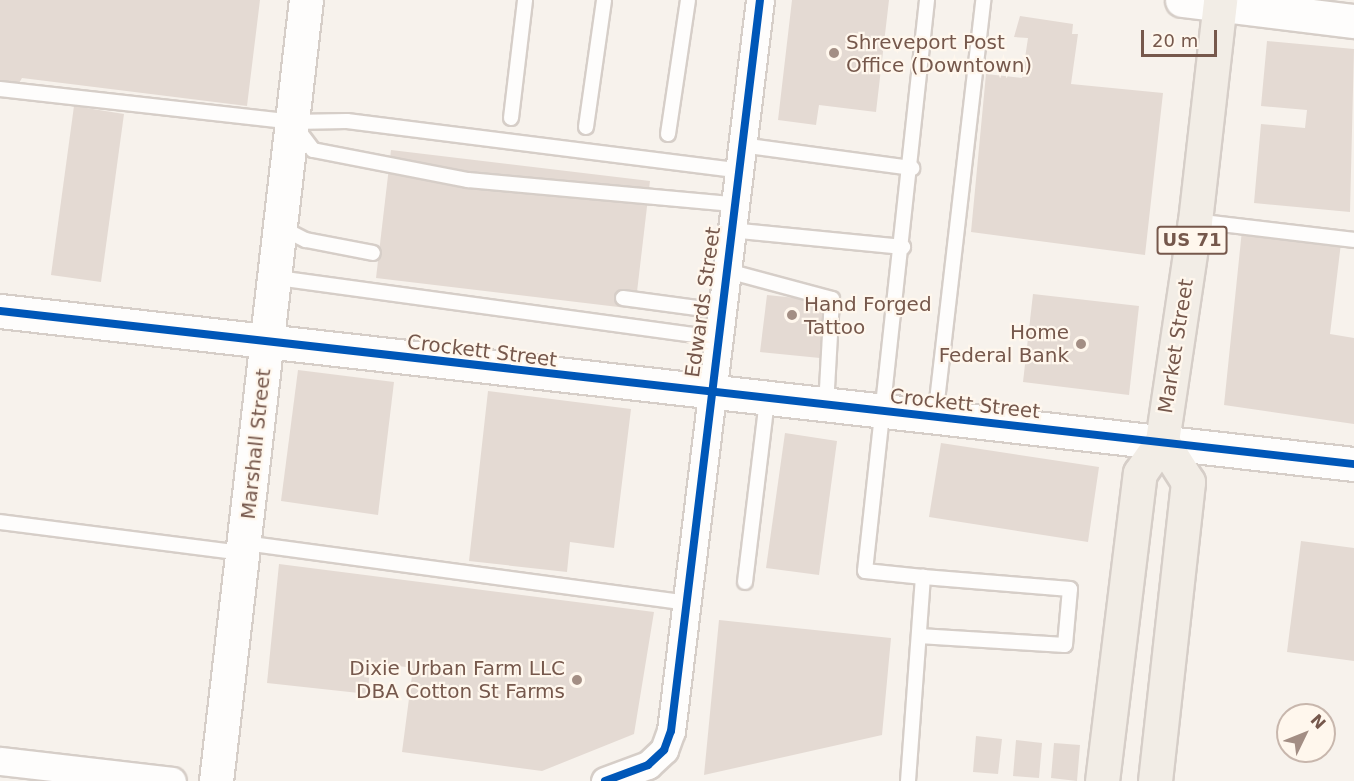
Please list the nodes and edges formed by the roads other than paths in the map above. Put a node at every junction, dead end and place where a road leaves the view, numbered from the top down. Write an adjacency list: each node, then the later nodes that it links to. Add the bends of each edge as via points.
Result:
1 (306, 0): 13 (street, Marshall Street)
2 (525, 0): 12 (lane)
3 (604, 0): 14 (lane)
4 (688, 0): 15 (lane)
5 (760, 0): 16 (street, Edwards Street)
6 (927, 0): 17 (lane)
7 (983, 0): 36 (lane)
8 (1182, 0): 9 (street)
9 (1219, 2): 10 (street); 19 (main road, Market Street / US 71)
10 (1354, 21)
11 (0, 89): 13 (lane)
12 (511, 118)
13 (292, 122): 16 (lane, via 347,121); 18 (lane, via 313,150 468,180); 20 (street, Marshall Street)
14 (586, 127)
15 (668, 135)
16 (739, 157): 17 (lane); 18 (street, Edwards Street)
17 (912, 168): 23 (lane)
18 (733, 204): 21 (street, Edwards Street)
19 (1195, 221): 22 (lane); 37 (main road, Market Street / US 71)
20 (280, 227): 24 (lane, via 306,240); 26 (street, Marshall Street)
21 (730, 230): 23 (lane); 25 (street, Edwards Street)
22 (1354, 240)
23 (903, 247): 35 (lane)
24 (373, 253)
25 (724, 270): 29 (street, Edwards Street); 34 (lane, via 832,299)
26 (275, 271): 30 (lane, via 285,279); 31 (street, Marshall Street)
27 (623, 298): 29 (lane)
28 (0, 311): 31 (street, Crockett Street)
29 (719, 311): 30 (street, Edwards Street)
30 (715, 338): 32 (street, Edwards Street)
31 (267, 341): 32 (street, Crockett Street); 40 (street, Marshall Street)
32 (708, 394): 33 (street, Crockett Street); 43 (street, Edwards Street)
33 (767, 401): 34 (street, Crockett Street); 42 (lane)
34 (826, 407): 35 (street, Crockett Street)
35 (881, 412): 36 (street, Crockett Street); 41 (lane, via 865,571)
36 (935, 418): 37 (street, Crockett Street)
37 (1162, 441): 38 (street, Crockett Street); 50 (main road, Market Street / US 71, via 1140,473); 51 (main road, Market Street, via 1188,482)
38 (1354, 464)
39 (0, 522): 40 (lane)
40 (245, 548): 43 (lane); 47 (street, Marshall Street)
41 (923, 576): 44 (lane); 44 (lane, via 1070,589 1065,645)
42 (745, 582)
43 (687, 603): 48 (street, Edwards Street, via 671,731 664,750 648,765)
44 (919, 636): 49 (lane)
45 (0, 761): 46 (street)
46 (172, 781)
47 (216, 781)
48 (605, 781)
49 (908, 781)
50 (1102, 781)
51 (1155, 781)

